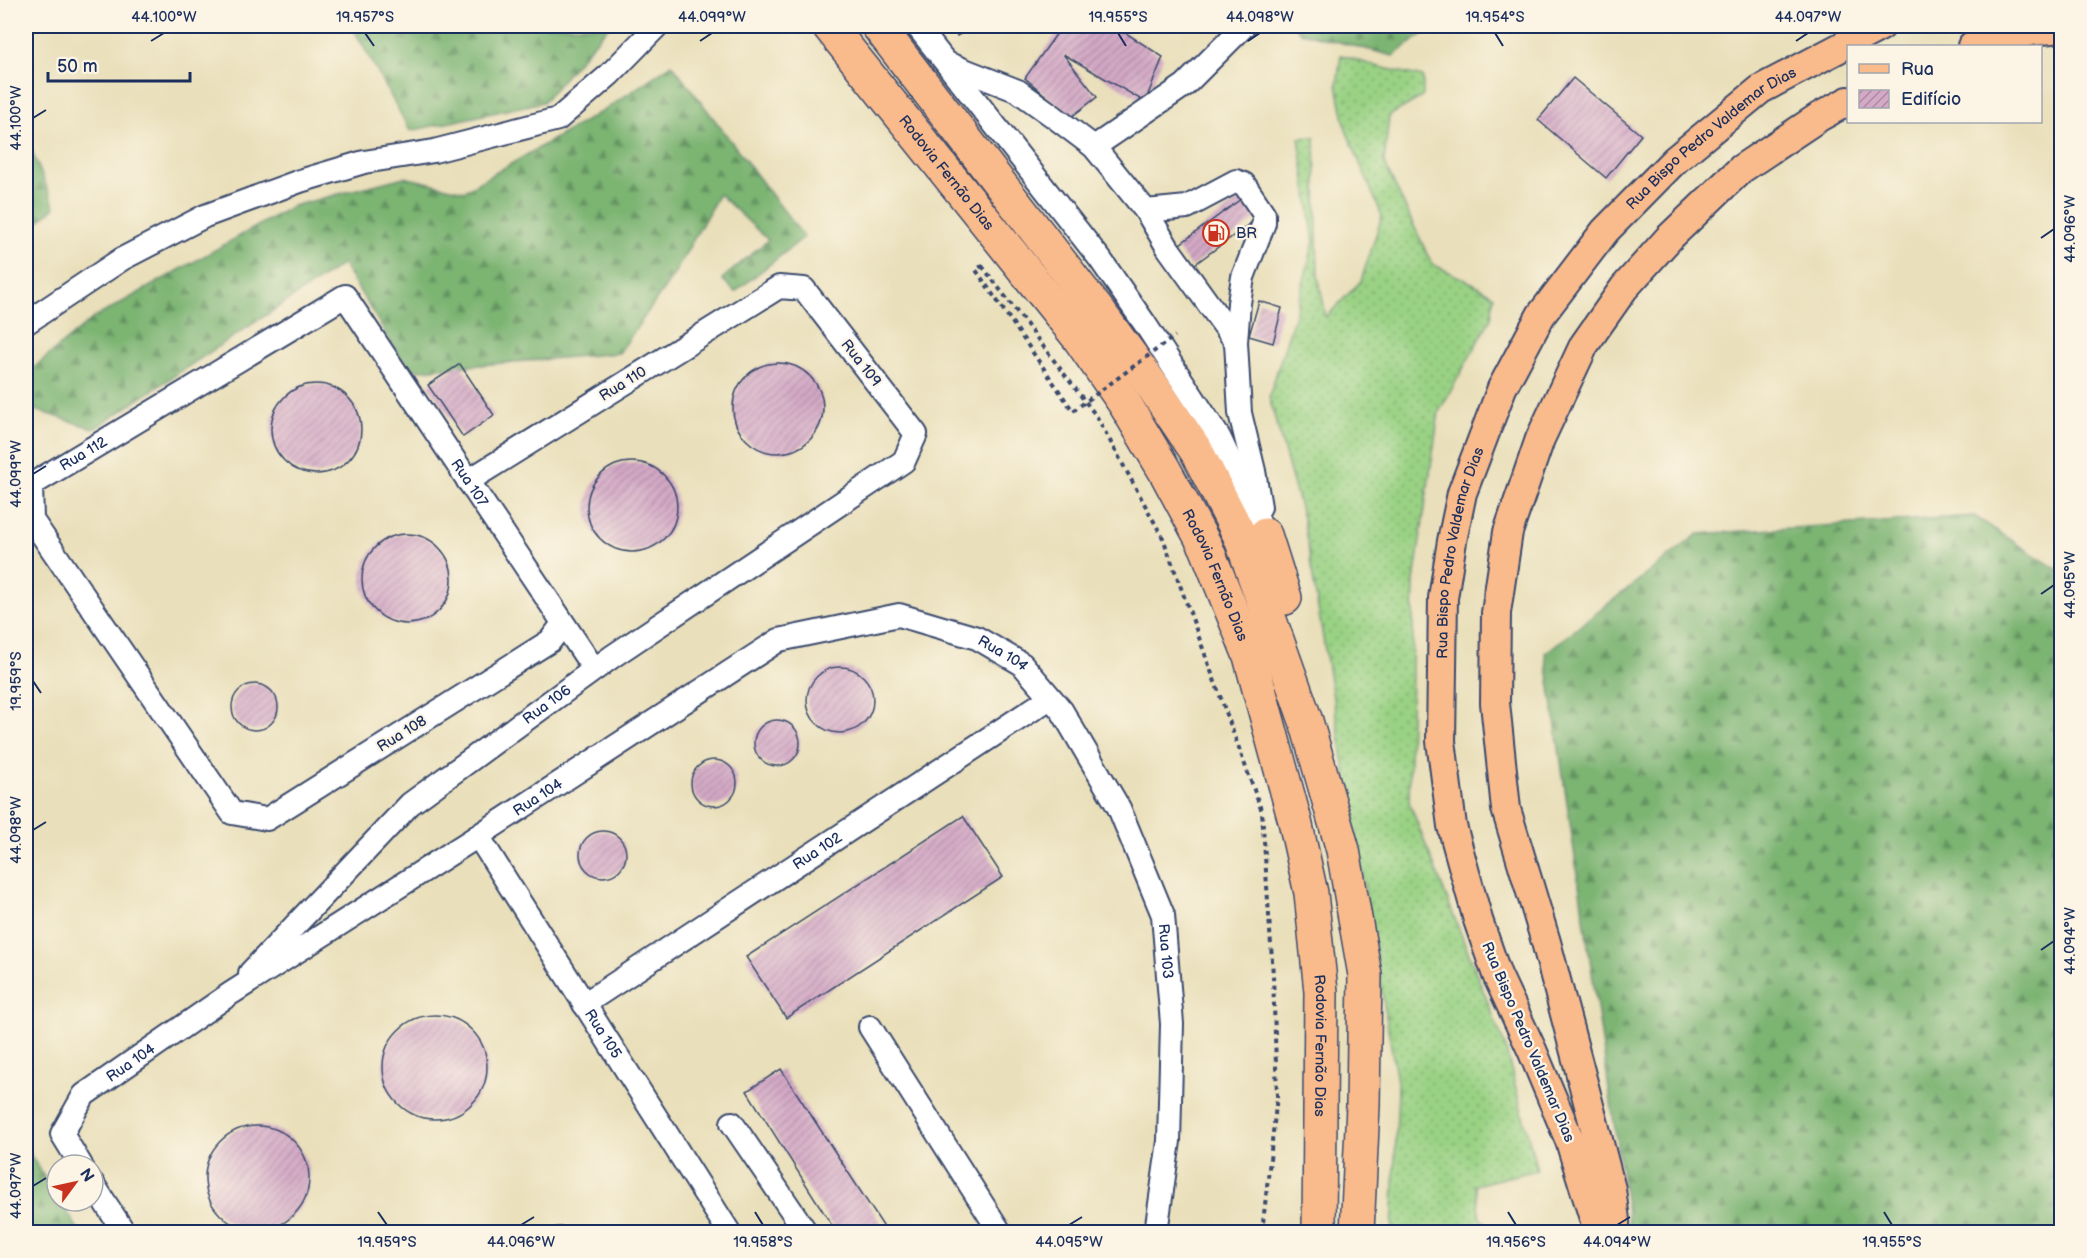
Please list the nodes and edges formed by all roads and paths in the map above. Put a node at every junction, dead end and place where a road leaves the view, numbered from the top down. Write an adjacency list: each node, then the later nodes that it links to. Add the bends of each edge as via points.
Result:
1 (657, 26): 17 (street, via 558,119 434,151 364,162 205,216 122,259)
2 (829, 26): 35 (highway, Rodovia Fernão Dias, via 1079,338 1125,404 1206,547 1250,656 1311,893 1321,992)
3 (878, 26): 26 (highway, Rodovia Fernão Dias, via 1099,312 1197,452 1240,536)
4 (1244, 26): 11 (street, via 1185,85)
5 (1881, 26): 47 (main road, Rua Bispo Pedro Valdemar Dias, via 1761,89 1675,160 1605,231 1541,315 1502,388 1461,493 1443,598 1441,741 1452,826 1497,975 1570,1141)
6 (924, 28): 9 (street)
7 (2061, 28): 8 (main road)
8 (1976, 45)
9 (947, 63): 11 (street, via 1018,91); 22 (street, via 1100,259 1145,324 1219,437)
10 (1847, 102): 48 (main road, Rua Bispo Pedro Valdemar Dias, via 1741,169 1624,288 1584,345 1540,439 1508,532 1496,613 1495,703 1506,809 1546,942 1611,1189)
11 (1094, 147): 12 (street)
12 (1146, 211): 19 (street); 19 (street, via 1187,207 1236,181 1244,184 1264,214 1264,223 1243,277)
13 (982, 266): 42 (path, via 1097,417 1163,538 1262,812 1276,1096)
14 (976, 270): 18 (path, bridge, via 1073,411)
15 (779, 286): 20 (street, Rua 109, via 804,289 916,434); 21 (street, Rua 110)
16 (345, 296): 21 (street, Rua 107); 27 (street, Rua 112, via 30,485 32,520)
17 (26, 322)
18 (1174, 336)
19 (1236, 342): 22 (street, via 1240,413)
20 (904, 461): 24 (street, Rua 106)
21 (468, 481): 23 (street, Rua 107)
22 (1265, 535): 26 (highway, via 1288,607)
23 (563, 624): 24 (street, Rua 107); 27 (street, Rua 108, via 550,641 267,819)
24 (594, 669): 29 (street, Rua 106, via 410,804)
25 (1050, 698): 28 (street, Rua 104, via 1022,664 977,638 899,615 779,640); 30 (street, Rua 102); 41 (street, Rua 103, via 1062,711 1119,808 1163,915 1172,1024 1169,1141)
26 (1306, 721): 34 (highway, Rodovia Fernão Dias, via 1343,850 1365,975)
27 (232, 813)
28 (478, 836): 29 (street, Rua 104); 30 (street, Rua 105)
29 (231, 994): 33 (street, Rua 104, via 84,1095 62,1134)
30 (584, 1004): 38 (street, Rua 105)
31 (870, 1028): 40 (street)
32 (732, 1123): 39 (street)
33 (74, 1153)
34 (1360, 1173): 45 (highway, Rodovia Fernão Dias); 46 (highway)
35 (1319, 1191): 43 (highway); 44 (highway, Rodovia Fernão Dias)
36 (105, 1203): 37 (street)
37 (124, 1233)
38 (729, 1233)
39 (806, 1233)
40 (1000, 1233)
41 (1156, 1233)
42 (1262, 1233)
43 (1302, 1233)
44 (1319, 1233)
45 (1357, 1233)
46 (1371, 1233)
47 (1597, 1233)
48 (1615, 1233)

